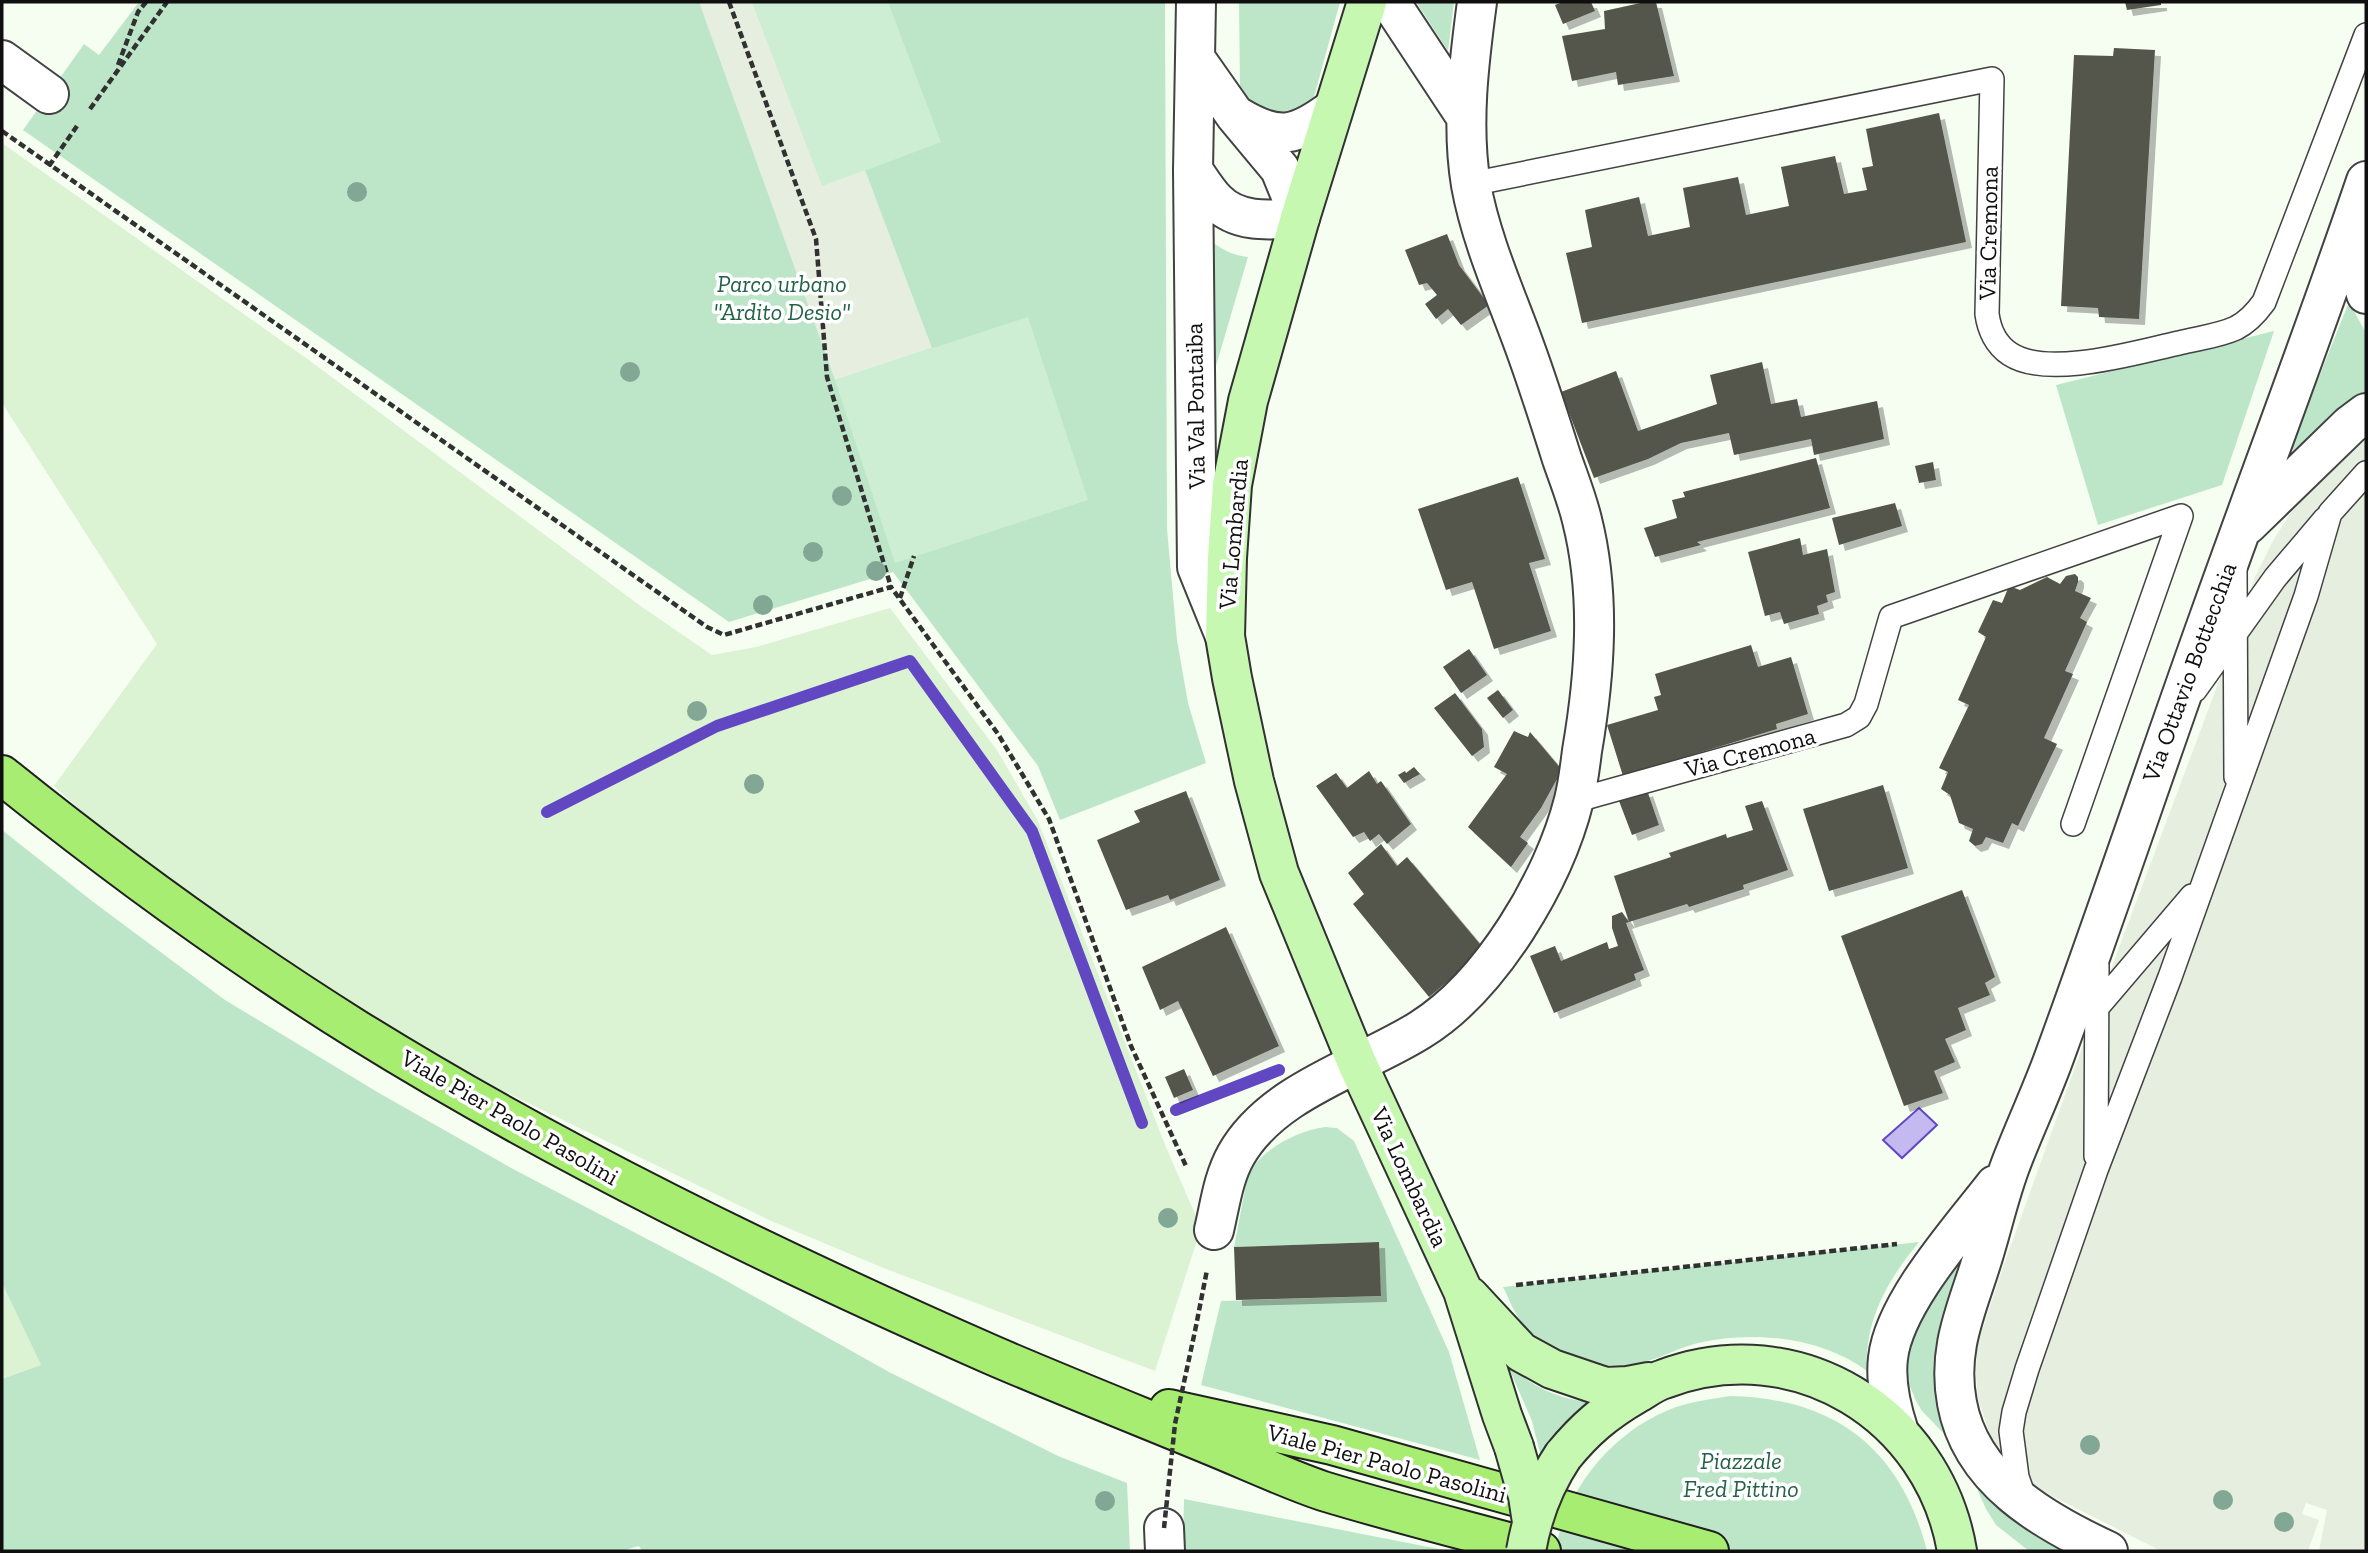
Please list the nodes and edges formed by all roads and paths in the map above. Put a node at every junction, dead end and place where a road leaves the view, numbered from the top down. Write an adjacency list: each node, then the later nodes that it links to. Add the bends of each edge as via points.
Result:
1 (146, 2): 11 (path)
2 (167, 2): 11 (path)
3 (729, 2): 28 (path, via 816,239 827,377)
4 (1196, 2): 9 (street, Via Val Pontaiba)
5 (1367, 2): 13 (street, Via Lombardia)
6 (1390, 2): 15 (street)
7 (1476, 2): 15 (street)
8 (2366, 35): 20 (lane, Via Cremona, via 2256,313 2226,332 2097,361 2028,361 2010,354 1990,330 1992,79)
9 (1195, 58): 14 (street); 18 (street, Via Val Pontaiba)
10 (2, 60): 12 (street)
11 (115, 73): 17 (path)
12 (49, 94)
13 (1333, 109): 14 (street, via 1311,126 1283,133 1255,127); 21 (street, Via Lombardia)
14 (1235, 115): 21 (street, via 1280,169)
15 (1466, 117): 20 (street)
16 (2, 131): 17 (path)
17 (49, 166): 28 (path, via 723,635)
18 (1193, 170): 21 (street, via 1228,211 1250,218); 31 (street, Via Val Pontaiba, via 1197,566)
19 (2366, 181): 22 (street, Via Ottavio Bottecchia)
20 (1471, 184): 35 (street, via 1482,230 1582,519 1591,564 1595,625 1590,704)
21 (1300, 218): 31 (street, Via Lombardia, via 1248,401 1232,485)
22 (2361, 255): 26 (street, Via Ottavio Bottecchia)
23 (2366, 413): 26 (street)
24 (2366, 473): 25 (lane)
25 (2330, 513): 30 (lane, via 2275,578); 34 (lane, via 2306,596)
26 (2237, 538): 30 (lane); 32 (street, Via Ottavio Bottecchia)
27 (914, 556): 29 (path)
28 (891, 587): 29 (path)
29 (900, 599): 43 (path, via 998,734 1049,819 1131,1046)
30 (2237, 633): 32 (lane); 34 (lane)
31 (1225, 636): 41 (street, Via Lombardia, via 1254,781 1279,873)
32 (2171, 723): 38 (street, Via Ottavio Bottecchia)
33 (2, 775): 49 (main road, Viale Pier Paolo Pasolini, via 105,858 226,943 356,1028 500,1113 786,1263)
34 (2235, 794): 37 (lane)
35 (1574, 801): 36 (lane, Via Cremona, via 1846,725 1859,717 1866,704 1891,617 2182,516); 41 (street, via 1528,911 1493,962 1455,1003 1421,1029)
36 (2073, 824)
37 (2201, 885): 39 (lane); 44 (lane)
38 (2098, 932): 39 (lane); 40 (street, Via Ottavio Bottecchia)
39 (2096, 1009): 40 (lane); 44 (lane)
40 (2055, 1056): 42 (street, Via Ottavio Bottecchia)
41 (1357, 1063): 45 (street, via 1259,1124 1236,1155); 47 (street, Via Lombardia)
42 (2011, 1163): 50 (street, Via Ottavio Bottecchia, via 1900,1317 1888,1357 1889,1404); 52 (street, Via Ottavio Bottecchia, via 1957,1334 1954,1371 1957,1404 1967,1435 1996,1479)
43 (1187, 1169)
44 (2096, 1170): 52 (lane, via 2014,1412 2011,1432 2017,1477)
45 (1214, 1230): 53 (path, bridge, via 1175,1424)
46 (1905, 1243): 47 (path)
47 (1464, 1291): 48 (street, Via Lombardia, via 1521,1352 1552,1369 1605,1387); 54 (street, Via Lombardia, bridge, via 1528,1496)
48 (1662, 1379): 50 (street, via 1698,1369 1752,1365 1785,1369 1843,1389); 54 (street, bridge, via 1605,1412 1563,1456 1549,1476)
49 (1062, 1385): 54 (main road, Viale Pier Paolo Pasolini, via 1319,1489); 55 (main road, Viale Pier Paolo Pasolini, via 1332,1445)
50 (1899, 1432): 51 (street, via 1918,1454)
51 (1943, 1499): 56 (street); 57 (street)
52 (2027, 1506): 58 (street, Via Ottavio Bottecchia)
53 (1165, 1540)
54 (1533, 1541)
55 (1709, 1551)
56 (1957, 1551)
57 (1979, 1551)
58 (2108, 1551)

